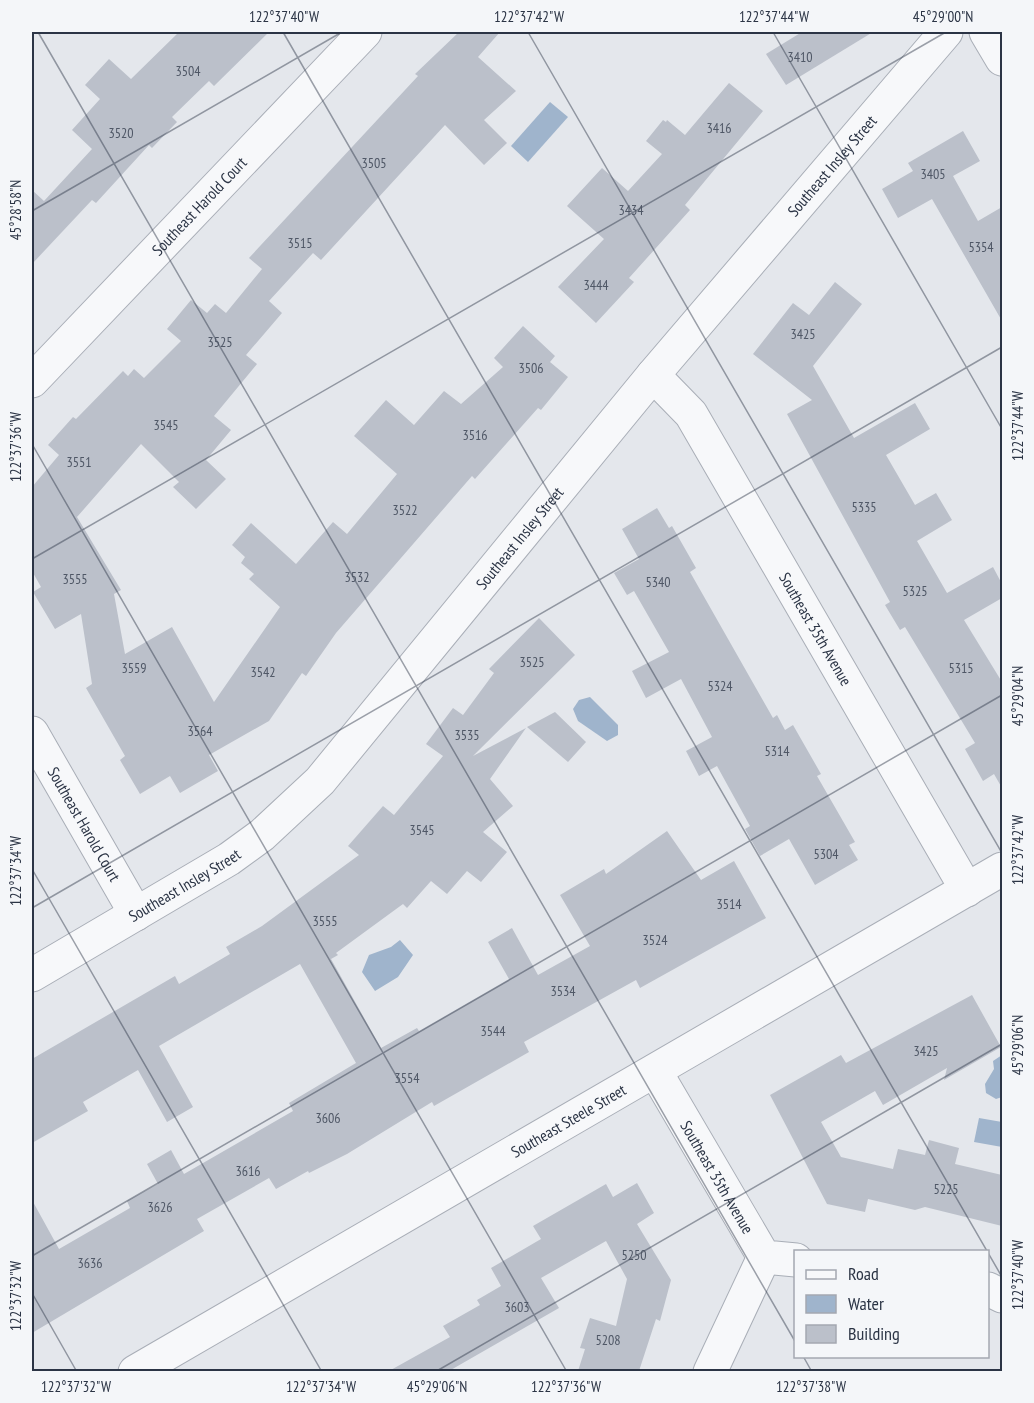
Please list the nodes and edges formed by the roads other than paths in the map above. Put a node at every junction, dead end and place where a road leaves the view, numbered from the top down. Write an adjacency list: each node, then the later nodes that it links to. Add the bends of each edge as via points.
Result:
1 (365, 32): 6 (street, Southeast Harold Court)
2 (946, 32): 5 (street, Southeast Insley Street)
3 (986, 32): 4 (street)
4 (1002, 59)
5 (653, 375): 9 (street, Southeast 35th Avenue, via 692,414); 10 (street, Southeast Insley Street, via 320,781 246,847)
6 (32, 381)
7 (32, 733): 10 (street, Southeast Harold Court)
8 (1002, 870): 9 (street, Southeast Steele Street)
9 (966, 890): 12 (street, Southeast Steele Street)
10 (136, 914): 11 (street, Southeast Insley Street)
11 (32, 975)
12 (654, 1071): 13 (street, Southeast 35th Avenue); 14 (street, Southeast Steele Street)
13 (780, 1258): 15 (street)
14 (136, 1371)
15 (710, 1371)

